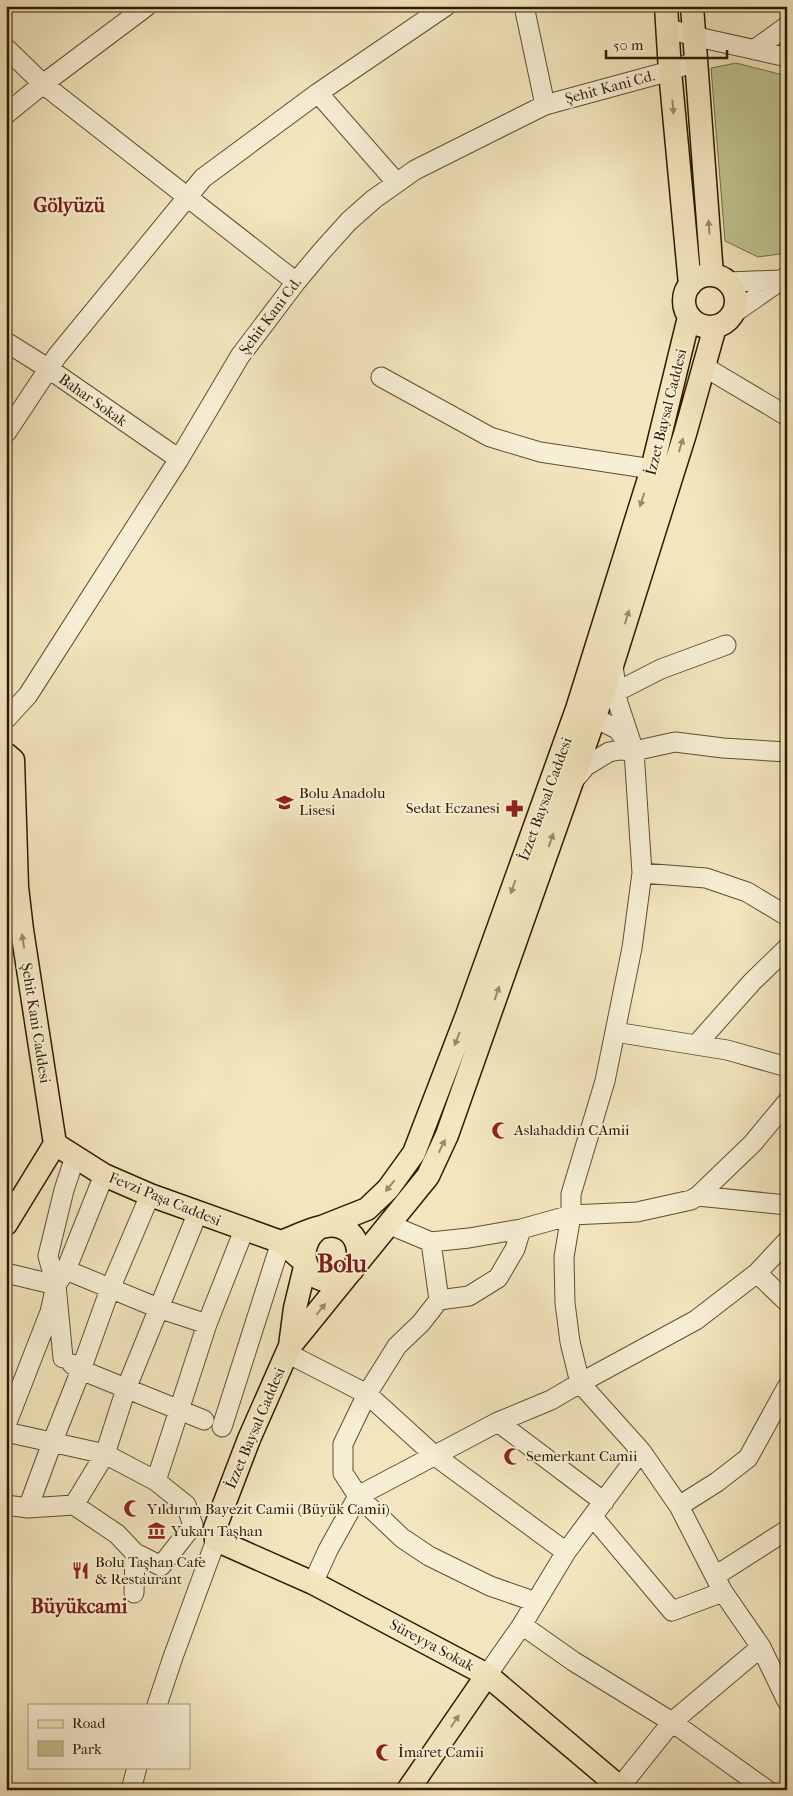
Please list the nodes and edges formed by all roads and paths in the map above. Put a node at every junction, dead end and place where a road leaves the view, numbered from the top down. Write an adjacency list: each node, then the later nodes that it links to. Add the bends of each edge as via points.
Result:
1 (147, 6): 14 (street)
2 (446, 6): 15 (street)
3 (524, 6): 16 (street)
4 (666, 6): 7 (main road)
5 (692, 6): 8 (main road)
6 (787, 26): 10 (street)
7 (667, 28): 8 (street); 13 (main road)
8 (693, 36): 10 (street); 12 (main road)
9 (6, 48): 14 (street)
10 (754, 50): 11 (street)
11 (787, 57)
12 (696, 61): 13 (street, Şehit Kani Cd.); 20 (main road, one-way to 12)
13 (670, 71): 16 (street, Şehit Kani Cd.); 23 (main road, one-way to 23)
14 (43, 84): 17 (street); 19 (street)
15 (318, 93): 18 (street); 19 (street, via 203,178)
16 (545, 105): 18 (street, Şehit Kani Cd.)
17 (6, 114)
18 (396, 182): 22 (street, Şehit Kani Cd., via 349,222)
19 (188, 196): 22 (street); 29 (street)
20 (720, 278): 21 (street); 23 (main road, via 704,276); 24 (main road, via 733,288 736,296)
21 (783, 278): 24 (street)
22 (296, 282): 33 (street, Şehit Kani Cd., via 240,356)
23 (690, 285): 25 (main road, via 684,301)
24 (734, 313): 26 (main road)
25 (689, 317): 26 (main road, via 701,326); 34 (main road, İzzet Baysal Caddesi)
26 (715, 327): 28 (main road, İzzet Baysal Caddesi)
27 (6, 342): 29 (street, Bahar Sokak)
28 (703, 366): 31 (street); 36 (main road, İzzet Baysal Caddesi, one-way to 28, via 685,434)
29 (48, 369): 32 (street); 33 (street, Bahar Sokak)
30 (381, 377): 34 (street, via 490,437 540,452)
31 (787, 416)
32 (6, 432)
33 (179, 459): 39 (street, Şehit Kani Cd., via 28,695)
34 (652, 469): 36 (main road, İzzet Baysal Caddesi, one-way to 36)
35 (726, 645): 37 (street, via 661,669)
36 (602, 662): 37 (street); 38 (main road, İzzet Baysal Caddesi)
37 (616, 692): 40 (street)
38 (586, 713): 40 (street, via 618,729); 43 (main road, İzzet Baysal Caddesi); 63 (main road, İzzet Baysal Caddesi, one-way to 63, via 414,1153 388,1189 367,1209)
39 (6, 719)
40 (634, 751): 41 (street, via 675,742); 43 (street, via 620,750 602,756 586,766); 44 (street)
41 (787, 752)
42 (8, 761): 45 (main road, Şehit Kani Caddesi)
43 (571, 784): 62 (main road, İzzet Baysal Caddesi, one-way to 43, via 428,1176 447,1134)
44 (642, 873): 47 (street, via 706,878 747,892); 49 (street, via 632,948)
45 (17, 887): 46 (street); 53 (main road, Şehit Kani Caddesi, one-way to 45)
46 (6, 912)
47 (787, 916)
48 (787, 948): 50 (street)
49 (615, 1032): 50 (street); 60 (street, via 605,1082 571,1194)
50 (696, 1045): 51 (street)
51 (787, 1067)
52 (787, 1102): 57 (street, via 753,1143)
53 (55, 1144): 54 (main road, Fevzi Paşa Caddesi); 61 (main road)
54 (75, 1157): 55 (main road, Fevzi Paşa Caddesi); 73 (street, via 48,1256)
55 (104, 1175): 56 (main road, Fevzi Paşa Caddesi); 73 (street)
56 (150, 1195): 59 (main road, Fevzi Paşa Caddesi); 74 (street)
57 (698, 1196): 58 (street); 60 (street, via 637,1212)
58 (787, 1204)
59 (198, 1212): 65 (main road, Fevzi Paşa Caddesi); 77 (street)
60 (571, 1215): 64 (street); 83 (street, via 564,1257 565,1303)
61 (7, 1220)
62 (388, 1224): 68 (street); 70 (main road, İzzet Baysal Caddesi)
63 (319, 1228): 67 (main road, İzzet Baysal Caddesi); 69 (main road, via 307,1240); 70 (main road, via 336,1226 352,1235 359,1252)
64 (521, 1229): 68 (street); 75 (street, via 515,1249 498,1278 469,1296)
65 (244, 1230): 67 (main road, Fevzi Paşa Caddesi); 78 (street)
66 (787, 1241): 72 (street)
67 (281, 1242): 69 (main road); 91 (street)
68 (431, 1242): 75 (street)
69 (306, 1263): 70 (main road, via 316,1276 331,1280 347,1276); 80 (main road, İzzet Baysal Caddesi)
70 (353, 1270): 80 (main road, İzzet Baysal Caddesi, one-way to 70)
71 (6, 1273): 73 (street)
72 (757, 1273): 76 (street); 83 (street, via 696,1320)
73 (61, 1278): 74 (street); 79 (street); 81 (street)
74 (110, 1289): 77 (street); 82 (street)
75 (439, 1300): 86 (street, via 397,1346)
76 (787, 1302)
77 (158, 1308): 78 (street); 85 (street)
78 (207, 1324): 87 (street)
79 (35, 1346): 81 (street); 90 (street)
80 (288, 1350): 86 (street); 105 (main road, İzzet Baysal Caddesi, via 242,1456 215,1528)
81 (63, 1358): 82 (street)
82 (81, 1370): 85 (street); 93 (street)
83 (580, 1383): 89 (street, via 551,1400); 94 (street)
84 (787, 1387): 101 (street, via 748,1458)
85 (126, 1389): 87 (street); 95 (street)
86 (367, 1394): 96 (street); 98 (street, via 343,1444 343,1472)
87 (180, 1410): 88 (street); 97 (street)
88 (204, 1420)
89 (498, 1422): 96 (street); 103 (street)
90 (6, 1425)
91 (222, 1426)
92 (6, 1432): 93 (street)
93 (52, 1443): 95 (street); 102 (street)
94 (641, 1451): 101 (street); 103 (street)
95 (105, 1454): 97 (street); 100 (street)
96 (434, 1455): 98 (street); 106 (street)
97 (156, 1481): 107 (street, via 186,1504 193,1525 161,1566)
98 (358, 1496): 108 (street); 111 (street, via 402,1538 429,1556 490,1586)
99 (6, 1505): 102 (street)
100 (74, 1505): 102 (street); 107 (street, via 117,1534)
101 (679, 1506): 109 (street)
102 (28, 1508)
103 (598, 1509): 106 (street); 109 (street, via 672,1612)
104 (787, 1530): 109 (street)
105 (216, 1540): 108 (main road, Süreyya Sokak); 116 (street)
106 (566, 1552): 111 (street)
107 (135, 1553): 110 (street)
108 (313, 1583): 114 (main road, Süreyya Sokak)
109 (719, 1584): 113 (street)
110 (134, 1593)
111 (536, 1602): 112 (street)
112 (522, 1626): 114 (street); 117 (street)
113 (760, 1647): 115 (street); 117 (street)
114 (487, 1675): 119 (main road, Süreyya Sokak); 121 (main road, one-way to 114)
115 (787, 1701)
116 (157, 1704)
117 (672, 1722): 119 (street); 122 (street)
118 (137, 1768): 120 (street)
119 (622, 1789)
120 (131, 1790)
121 (408, 1790)
122 (767, 1790)

